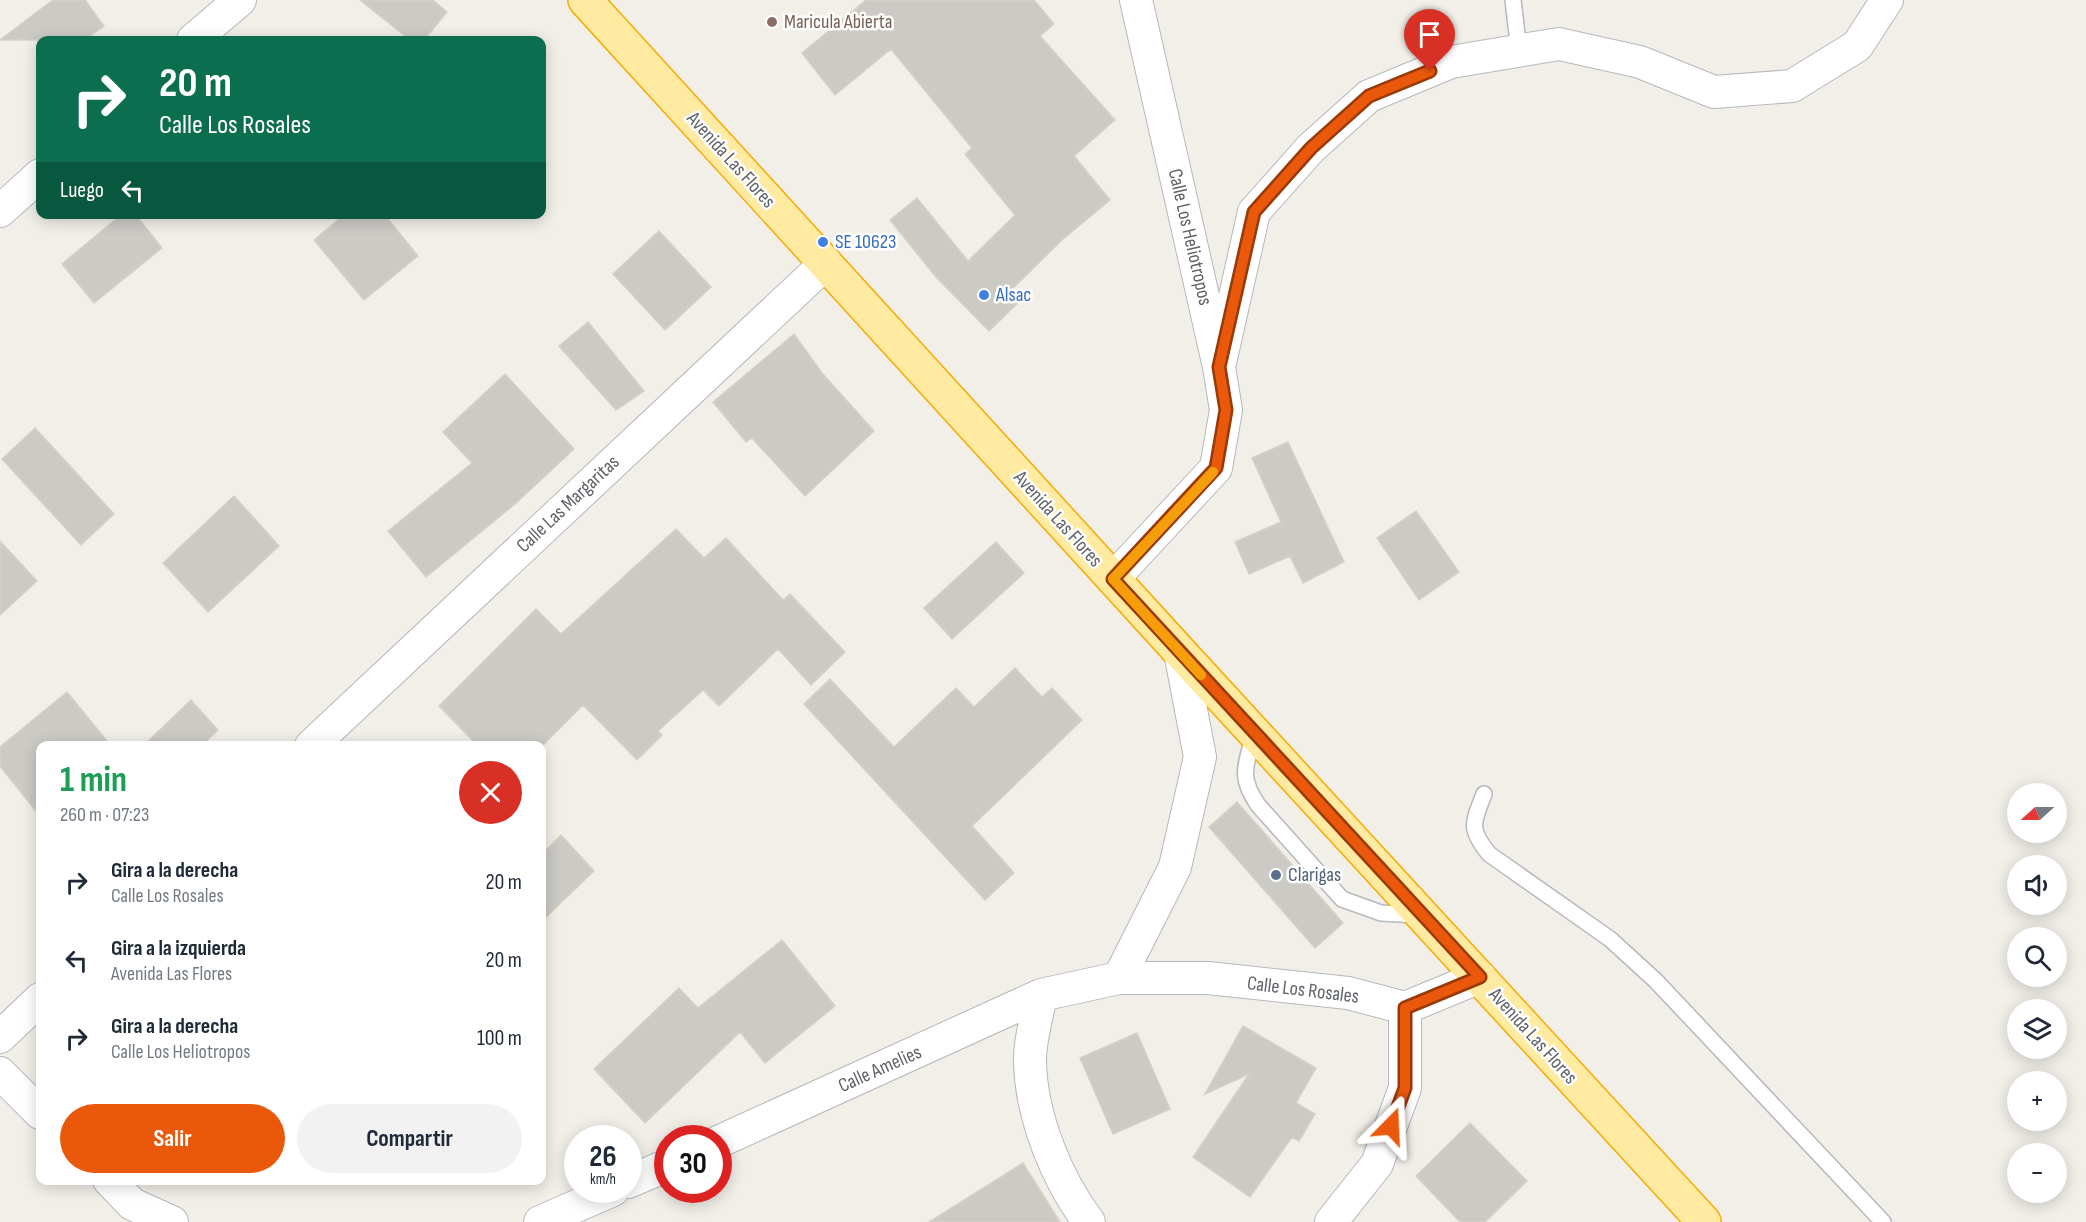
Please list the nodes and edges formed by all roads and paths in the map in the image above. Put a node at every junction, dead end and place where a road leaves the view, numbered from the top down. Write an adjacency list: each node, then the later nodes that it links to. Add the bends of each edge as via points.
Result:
1 (240, 0): 6 (street)
2 (585, 0): 10 (highway, Avenida Las Flores)
3 (1136, 0): 11 (street, Calle Los Heliotropos)
4 (1513, 0): 7 (lane)
5 (1887, 0): 7 (street, via 1857,46 1792,86 1714,92 1640,62 1559,44)
6 (199, 36)
7 (1519, 51): 11 (street, via 1450,62 1369,96 1311,148 1254,212)
8 (36, 179): 9 (street)
9 (0, 211)
10 (826, 263): 12 (highway, Avenida Las Flores); 15 (street, Calle Las Margaritas)
11 (1219, 367): 12 (street, Calle Los Heliotropos, via 1226,410 1216,468)
12 (1113, 579): 13 (highway, Avenida Las Flores)
13 (1179, 652): 14 (highway, Avenida Las Flores); 19 (street, via 1200,757 1175,867)
14 (1254, 733): 17 (highway, Avenida Las Flores); 17 (lane, via 1244,774 1247,790 1342,899 1381,913)
15 (316, 741)
16 (1484, 794): 34 (lane, via 1473,823 1478,840 1489,855 1610,939 1656,981)
17 (1423, 915): 18 (highway, Avenida Las Flores)
18 (1480, 977): 22 (street); 33 (highway, Avenida Las Flores)
19 (1119, 978): 20 (street, Calle Los Rosales); 22 (street, Calle Los Rosales, via 1208,978 1348,993)
20 (1041, 995): 26 (street, Calle Amelies); 31 (street, via 1030,1063 1038,1114 1064,1183)
21 (36, 1003): 23 (street)
22 (1405, 1008): 32 (street, via 1405,1088 1377,1164)
23 (0, 1036)
24 (0, 1073): 25 (street)
25 (36, 1109)
26 (732, 1136)
27 (113, 1185): 29 (street, via 132,1204)
28 (583, 1203): 30 (street)
29 (172, 1222)
30 (540, 1222)
31 (1089, 1222)
32 (1331, 1222)
33 (1704, 1222)
34 (1883, 1222)

